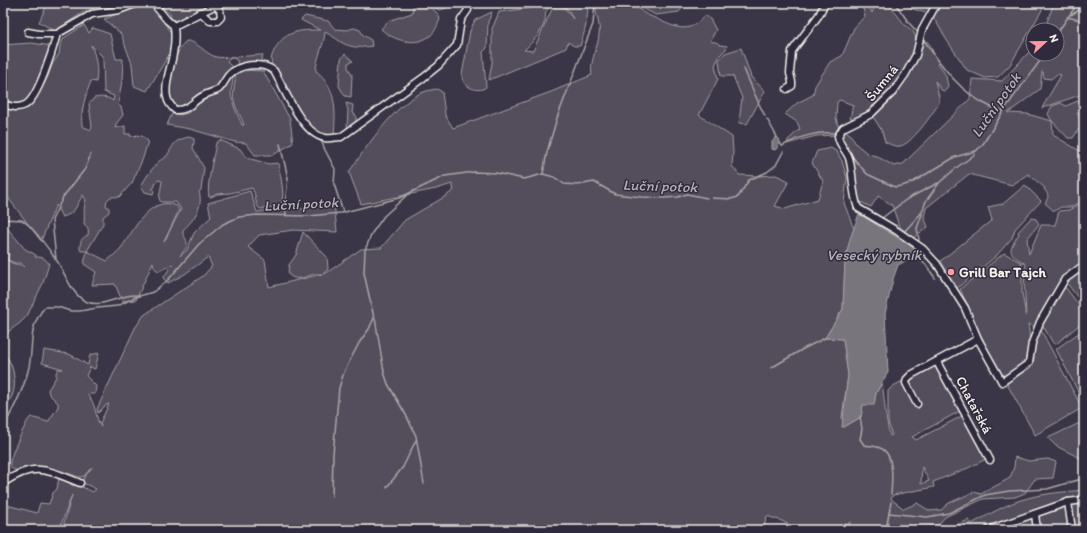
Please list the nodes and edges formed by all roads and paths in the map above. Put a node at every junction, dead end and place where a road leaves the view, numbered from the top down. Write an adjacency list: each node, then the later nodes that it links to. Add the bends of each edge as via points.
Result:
1 (138, 3): 10 (street, via 119,10 92,14)
2 (153, 3): 8 (street)
3 (468, 3): 8 (street, via 468,10 461,20 457,45 438,66 341,136 326,138 311,132 302,122 274,71 260,65 239,68 229,75 218,90 204,95 181,111 175,110 169,104 167,96 174,52)
4 (825, 3): 11 (street, via 792,51 792,86)
5 (937, 3): 14 (street, Šumná, via 922,30 916,55 893,92 870,114 843,128 838,140 850,160 852,190 858,208 923,249 937,264 965,308)
6 (217, 4): 7 (street); 7 (street, via 221,18 217,21 210,21)
7 (200, 12): 8 (street)
8 (174, 26)
9 (28, 32): 10 (street)
10 (57, 34): 12 (street, via 53,50 30,101 14,107)
11 (787, 89)
12 (3, 104)
13 (1084, 265): 14 (street, via 1065,279 1040,322 1032,343 1029,363 1002,382)
14 (978, 339): 15 (street)
15 (937, 362): 16 (street, via 906,379); 17 (street, Chatařská)
16 (917, 404)
17 (990, 460)
18 (3, 483): 19 (street, via 20,473 43,470)
19 (80, 484)
20 (1084, 500): 21 (street)
21 (1068, 502): 22 (street); 25 (street)
22 (1035, 514): 23 (street); 24 (street)
23 (988, 530)
24 (1037, 530)
25 (1072, 530)

